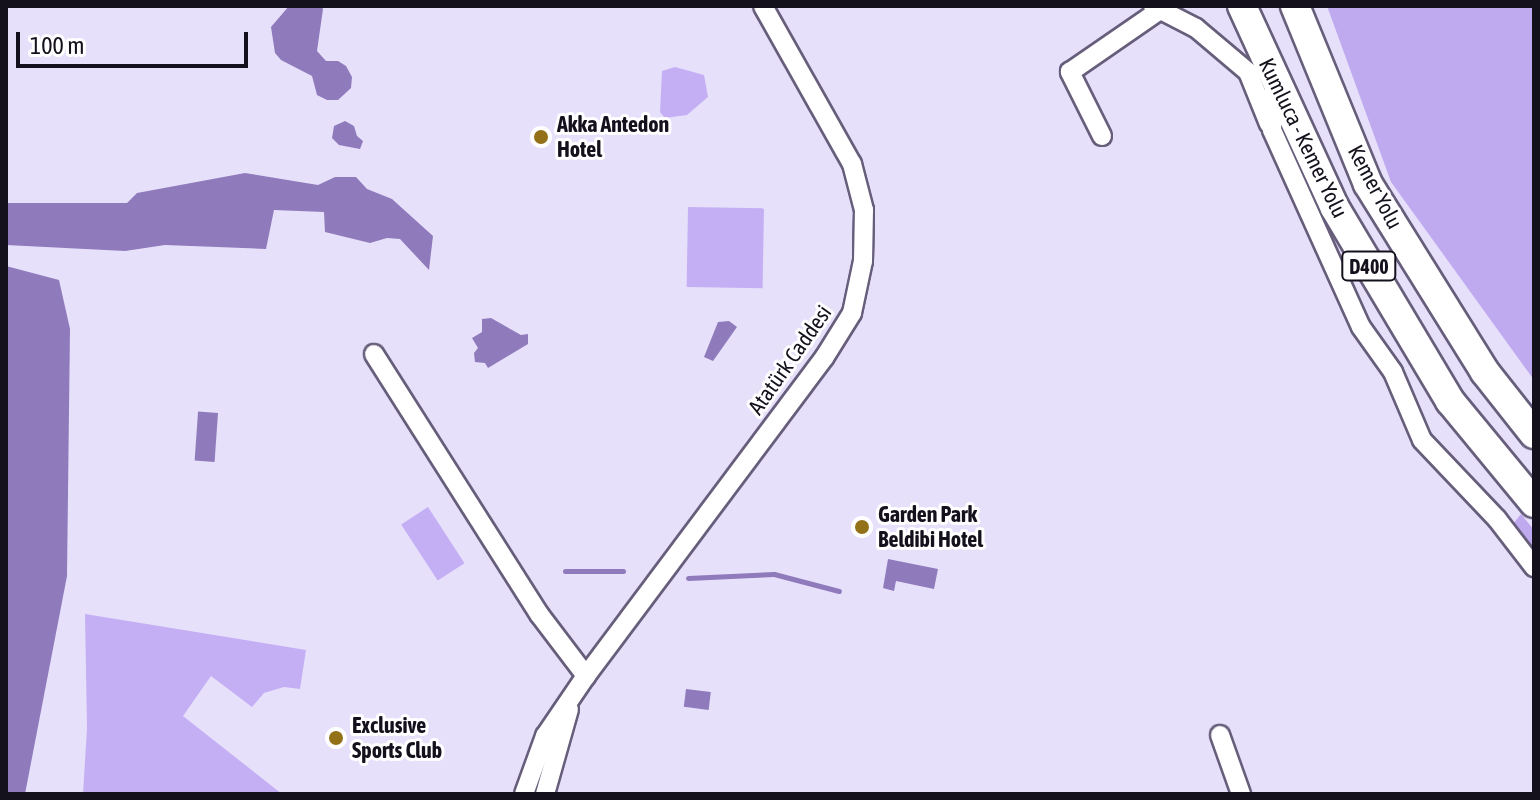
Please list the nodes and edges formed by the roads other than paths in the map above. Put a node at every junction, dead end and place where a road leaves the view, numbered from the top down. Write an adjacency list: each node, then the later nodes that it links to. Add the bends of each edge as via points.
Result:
1 (763, 6): 12 (street, Atatürk Caddesi, via 852,164 864,210 863,261 852,313 824,358)
2 (1242, 6): 5 (highway, Kumluca - Kemer Yolu / D400)
3 (1295, 6): 9 (highway, Kemer Yolu / D400, via 1368,184 1485,372)
4 (1156, 8): 6 (street, via 1196,28 1248,72); 7 (street, via 1070,72)
5 (1274, 82): 6 (street); 10 (highway, Kumluca - Kemer Yolu / D400, via 1335,208 1450,401)
6 (1272, 130): 11 (street, via 1361,327 1393,372 1422,440)
7 (1102, 136)
8 (374, 354): 12 (street, via 539,614)
9 (1534, 434)
10 (1534, 503)
11 (1534, 567)
12 (586, 676): 13 (street, Atatürk Caddesi)
13 (570, 702): 15 (street, Atatürk Caddesi, via 545,736); 16 (street, Atatürk Caddesi)
14 (1220, 735): 17 (street)
15 (524, 794)
16 (545, 794)
17 (1241, 794)

